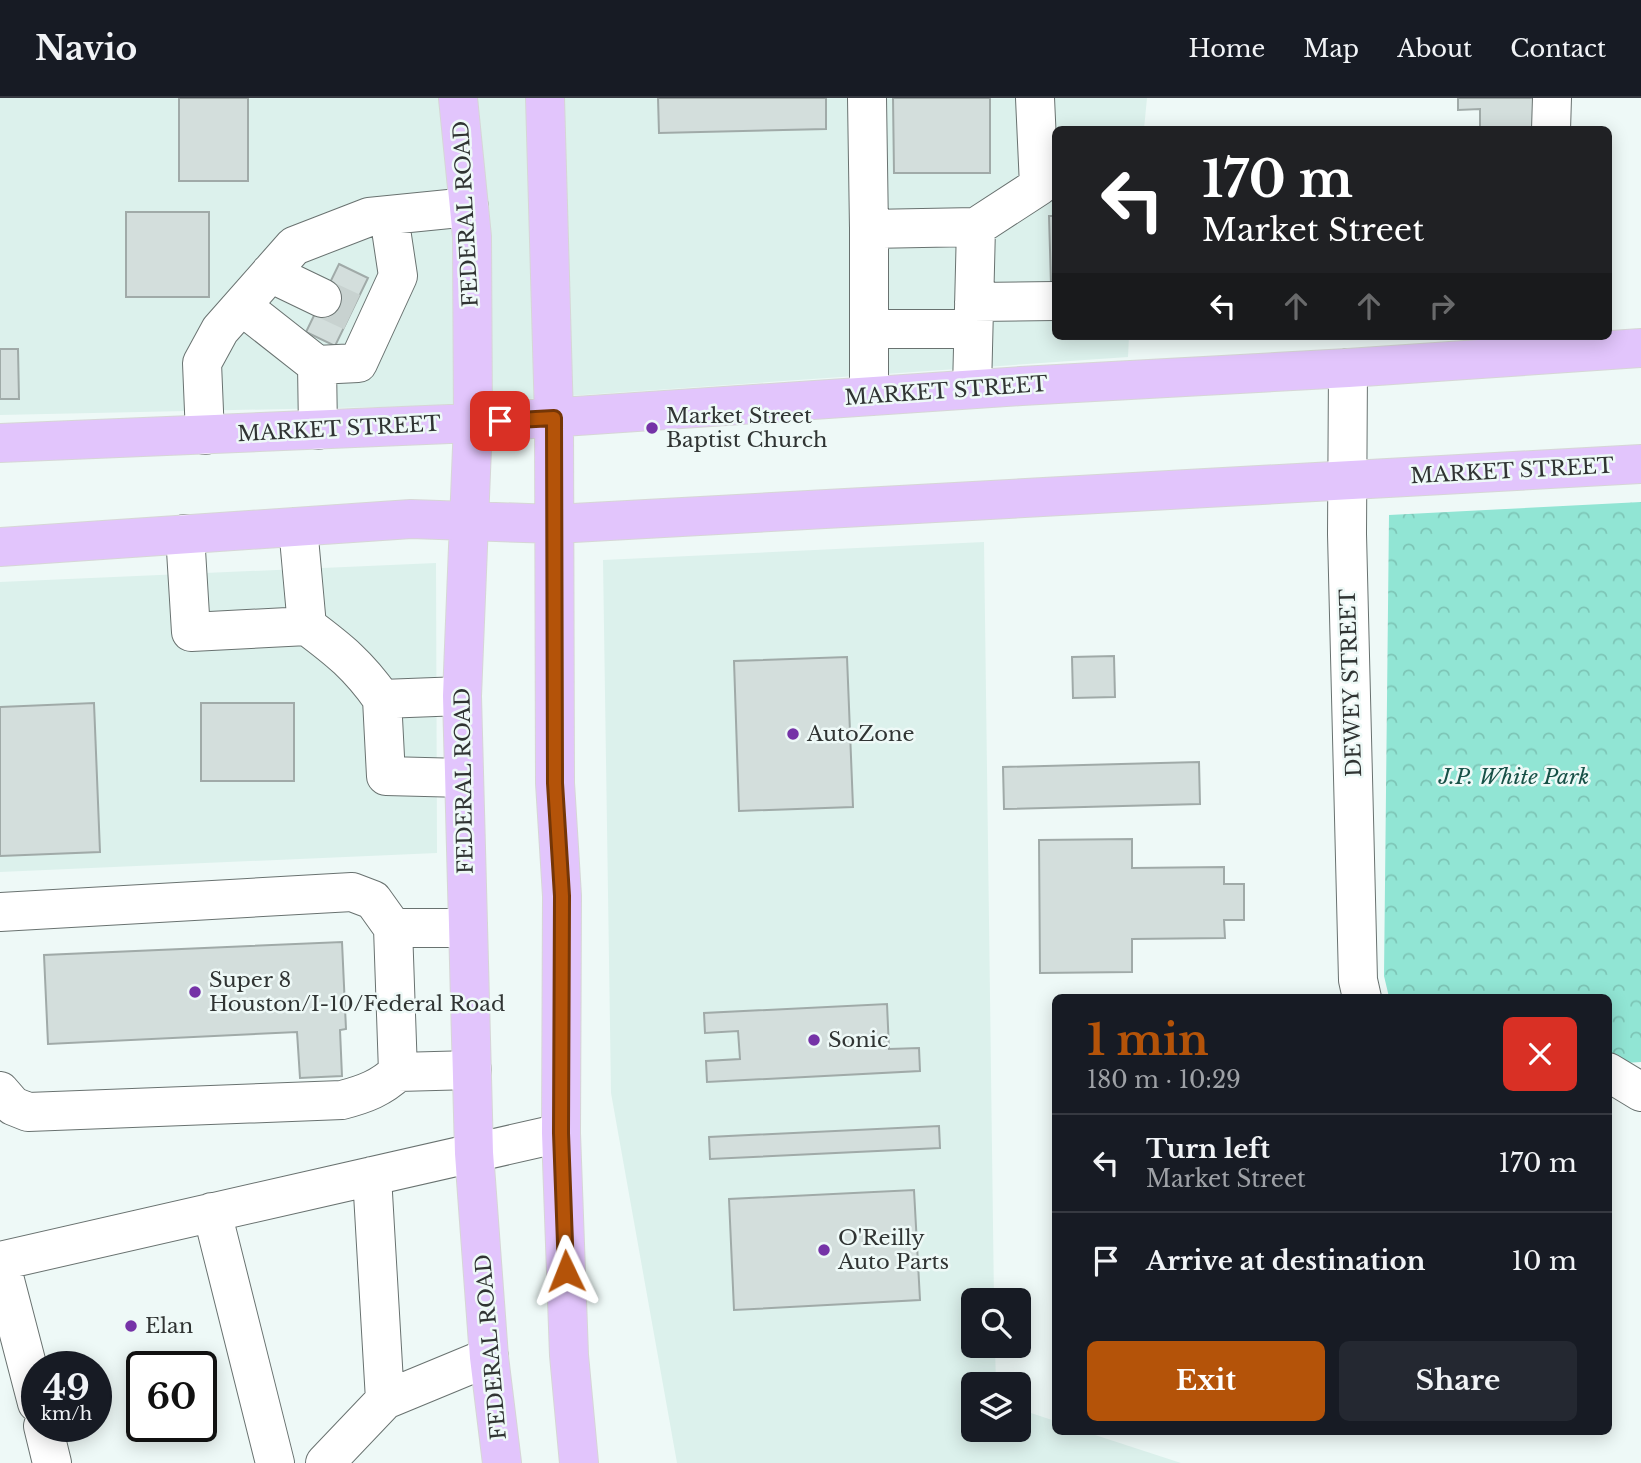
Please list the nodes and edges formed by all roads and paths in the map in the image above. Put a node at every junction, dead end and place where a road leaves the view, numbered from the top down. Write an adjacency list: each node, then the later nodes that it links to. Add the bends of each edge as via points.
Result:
1 (458, 98): 7 (main road, FEDERAL ROAD)
2 (545, 98): 23 (main road)
3 (867, 98): 10 (street)
4 (1035, 98): 9 (street, via 1039,186)
5 (1552, 98): 6 (street)
6 (1551, 126)
7 (469, 207): 8 (street); 24 (main road, FEDERAL ROAD)
8 (388, 216): 11 (street, via 369,217 294,246); 14 (street, via 398,276)
9 (976, 227): 10 (street); 15 (street)
10 (869, 229): 16 (street)
11 (270, 273): 13 (street); 14 (street)
12 (1052, 302): 15 (street)
13 (242, 306): 19 (street); 26 (street, via 220,330 202,363)
14 (350, 311): 19 (street, via 358,363)
15 (974, 316): 16 (street); 21 (street)
16 (869, 329): 22 (street)
17 (1537, 345): 18 (main road, MARKET STREET); 20 (main road, MARKET STREET)
18 (1641, 348)
19 (317, 365): 25 (street)
20 (1348, 368): 21 (main road, MARKET STREET); 29 (street, DEWEY STREET)
21 (972, 389): 22 (main road, MARKET STREET)
22 (869, 396): 23 (main road, MARKET STREET)
23 (554, 418): 24 (main road, MARKET STREET); 31 (main road)
24 (472, 423): 25 (main road, MARKET STREET); 30 (main road, FEDERAL ROAD)
25 (318, 430): 26 (main road, MARKET STREET)
26 (205, 435): 27 (main road, MARKET STREET)
27 (0, 443)
28 (1641, 464): 29 (main road, MARKET STREET)
29 (1347, 479): 31 (main road, MARKET STREET); 42 (street, DEWEY STREET)
30 (469, 521): 31 (main road, MARKET STREET); 32 (main road, MARKET STREET, via 411,519); 36 (main road, FEDERAL ROAD)
31 (555, 524): 49 (main road)
32 (298, 527): 33 (main road, MARKET STREET); 35 (street)
33 (185, 534): 34 (main road, MARKET STREET); 35 (street, via 191,632)
34 (0, 547)
35 (307, 626): 37 (street, via 362,671)
36 (462, 696): 37 (street); 38 (main road, FEDERAL ROAD)
37 (382, 699): 38 (street, via 386,776)
38 (464, 778): 41 (main road, FEDERAL ROAD)
39 (0, 912): 40 (street, via 352,892 373,900)
40 (393, 928): 41 (street); 44 (street)
41 (468, 928): 43 (main road, FEDERAL ROAD)
42 (1361, 994)
43 (472, 1070): 44 (street); 50 (main road, FEDERAL ROAD)
44 (398, 1072): 46 (street, via 370,1092 342,1100 28,1112 13,1106)
45 (1612, 1074): 47 (street)
46 (0, 1091)
47 (1641, 1092): 48 (street)
48 (1612, 1094)
49 (561, 1133): 50 (street); 61 (main road, via 569,1354)
50 (474, 1153): 51 (street); 54 (main road, FEDERAL ROAD)
51 (372, 1176): 52 (street); 55 (street)
52 (212, 1212): 53 (street, via 0,1261); 58 (street)
53 (23, 1351)
54 (489, 1357): 55 (street); 60 (main road, FEDERAL ROAD)
55 (385, 1400): 59 (street)
56 (47, 1442): 57 (street)
57 (52, 1463)
58 (275, 1463)
59 (325, 1463)
60 (502, 1463)
61 (579, 1463)

